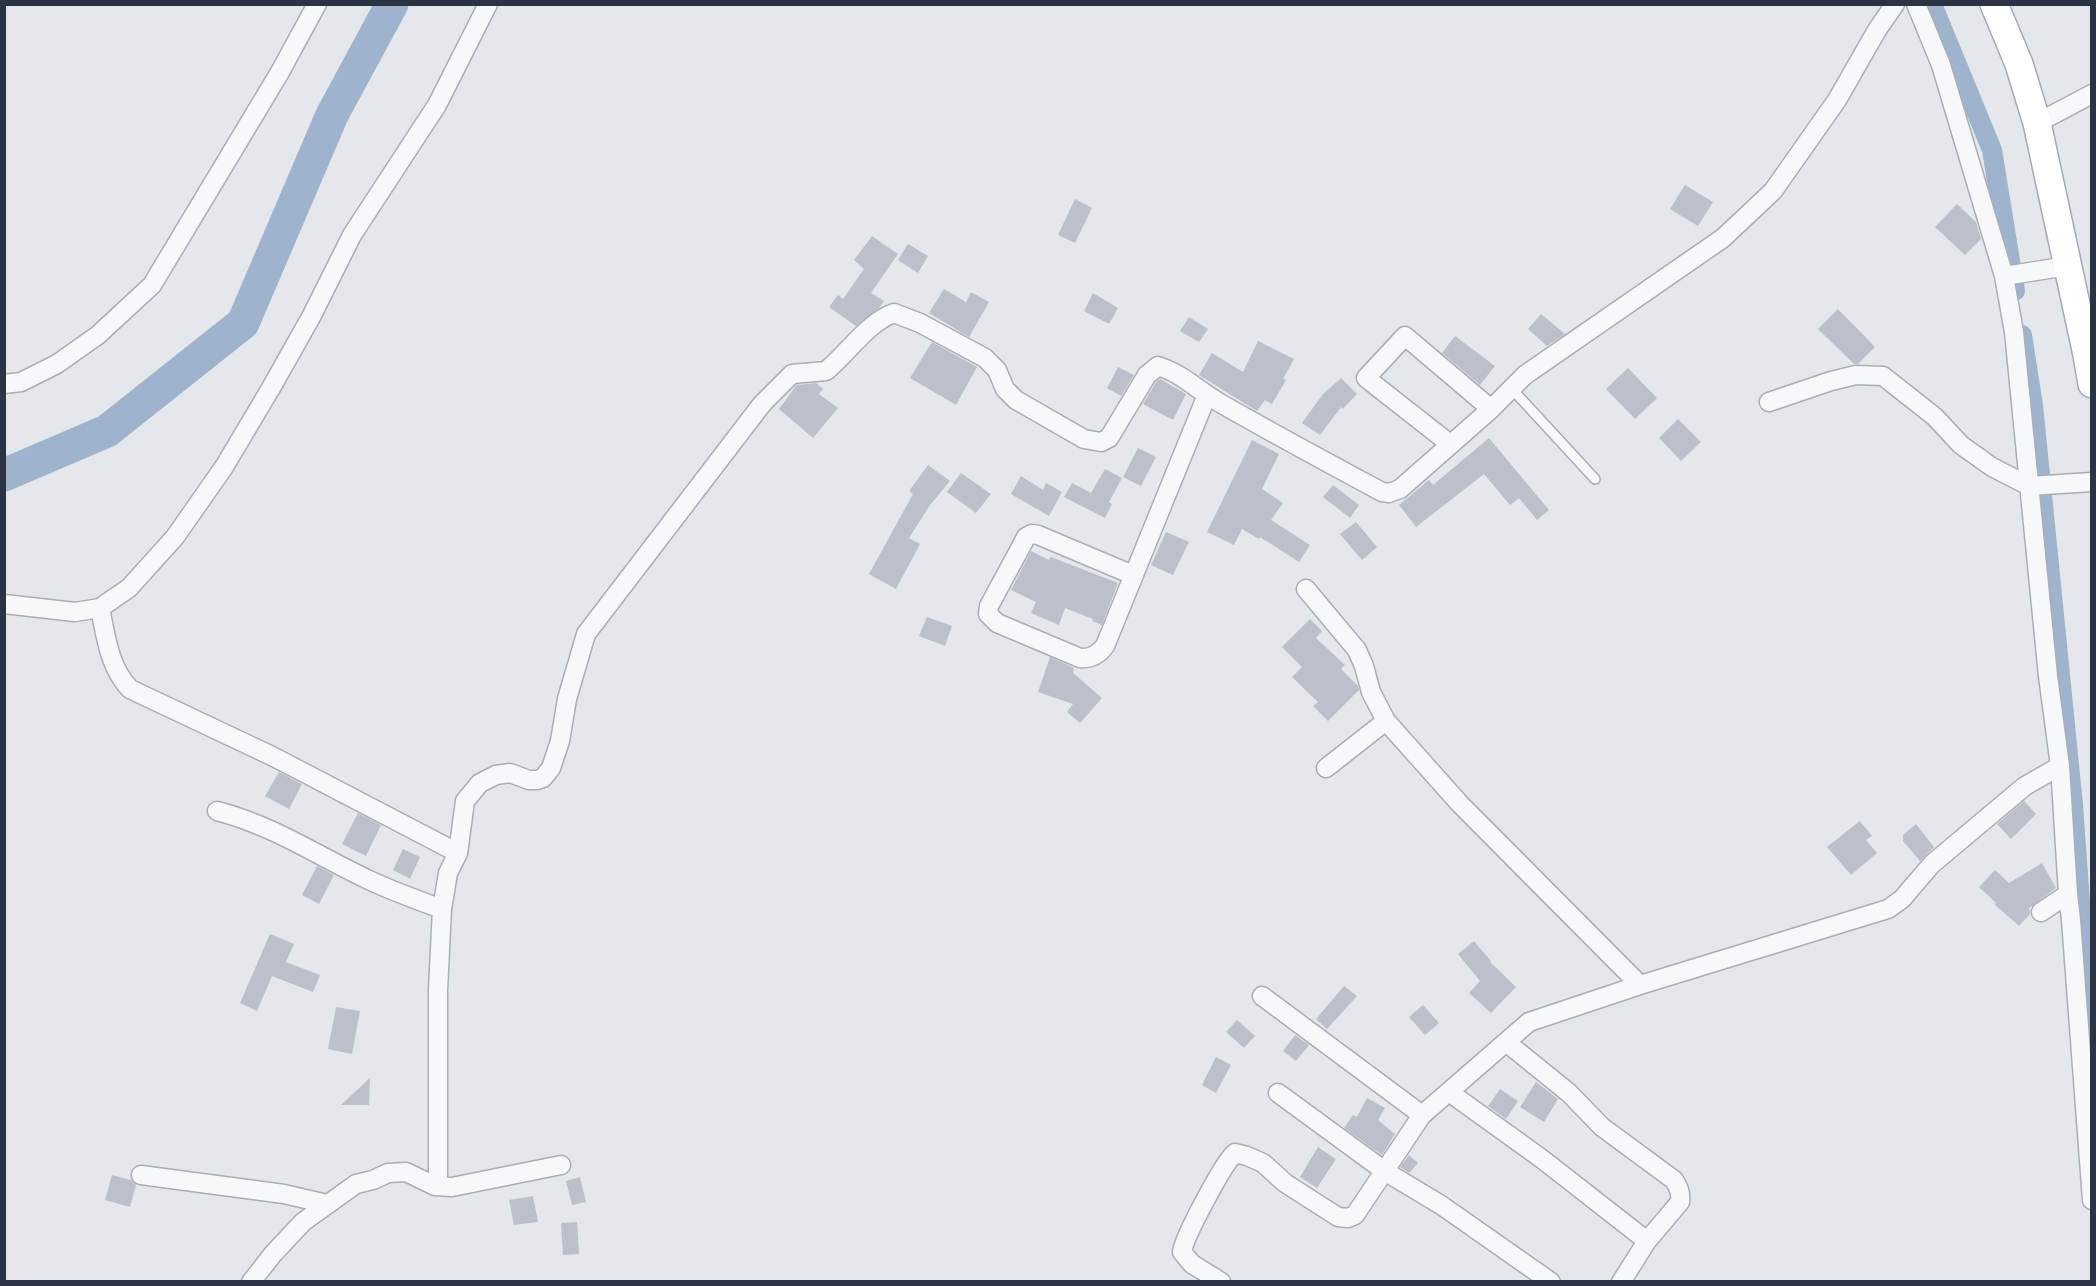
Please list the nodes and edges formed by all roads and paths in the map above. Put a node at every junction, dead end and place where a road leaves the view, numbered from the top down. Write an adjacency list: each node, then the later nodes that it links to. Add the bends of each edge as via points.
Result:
1 (317, 4): 11 (street, via 152,285 98,335 57,364 21,382)
2 (488, 4): 23 (street, via 437,105 352,235 311,317 224,467 175,537 129,588)
3 (1895, 4): 12 (street, via 1837,100 1773,191 1723,238 1534,369)
4 (1916, 4): 9 (street, via 1941,65)
5 (1994, 4): 7 (main road, via 2019,64)
6 (2091, 94): 7 (street)
7 (2037, 123): 8 (main road)
8 (2058, 268): 9 (street); 10 (main road)
9 (2006, 276): 19 (street)
10 (2091, 377)
11 (4, 384)
12 (1512, 389): 15 (street); 17 (lane)
13 (1207, 396): 16 (street, via 1382,492 1400,489); 20 (street); 28 (street, via 1172,370 1154,367 1109,438 1093,442 1016,400 985,358 912,320 894,313 883,316 826,371 792,374 762,404 586,634 551,768 537,780 510,773 480,783 465,801)
14 (1769, 402): 19 (street, via 1856,375 1883,376 1935,417 1961,445 1992,467)
15 (1491, 409): 16 (street); 16 (street, via 1405,336 1366,378)
16 (1450, 444)
17 (1595, 479)
18 (2085, 483): 19 (street)
19 (2032, 486): 25 (street)
20 (1133, 575): 20 (street, via 1032,534 1026,537 988,614 998,623 1080,658 1090,658 1105,646)
21 (1306, 589): 24 (street, via 1357,650)
22 (4, 604): 23 (street, via 75,612)
23 (100, 608): 28 (street, via 118,677 130,689 274,757)
24 (1386, 721): 26 (street); 32 (street, via 1460,804)
25 (2060, 766): 29 (street); 32 (street, via 2025,786 1932,864 1902,899 1888,909)
26 (1326, 768)
27 (218, 811): 30 (street, via 273,830 369,880)
28 (458, 853): 30 (street, via 448,873)
29 (2067, 894): 31 (street); 42 (street)
30 (442, 909): 41 (street)
31 (2041, 912)
32 (1640, 985): 34 (street, via 1529,1022)
33 (1262, 996): 37 (street)
34 (1506, 1042): 35 (street); 44 (street, via 1569,1093 1602,1127 1674,1180 1680,1202)
35 (1449, 1092): 37 (street); 44 (street)
36 (1278, 1093): 39 (street)
37 (1422, 1115): 39 (street)
38 (561, 1165): 41 (street, via 452,1187)
39 (1386, 1172): 45 (street, via 1355,1215 1338,1217 1285,1183 1263,1163 1235,1153 1222,1169 1183,1247 1182,1252); 48 (street)
40 (141, 1175): 43 (street, via 284,1194)
41 (435, 1186): 43 (street, via 406,1172 388,1173 356,1184)
42 (2091, 1200)
43 (327, 1204): 46 (street, via 303,1222)
44 (1647, 1241): 49 (street)
45 (1198, 1275): 47 (street)
46 (252, 1281)
47 (1221, 1281)
48 (1551, 1281)
49 (1621, 1281)

